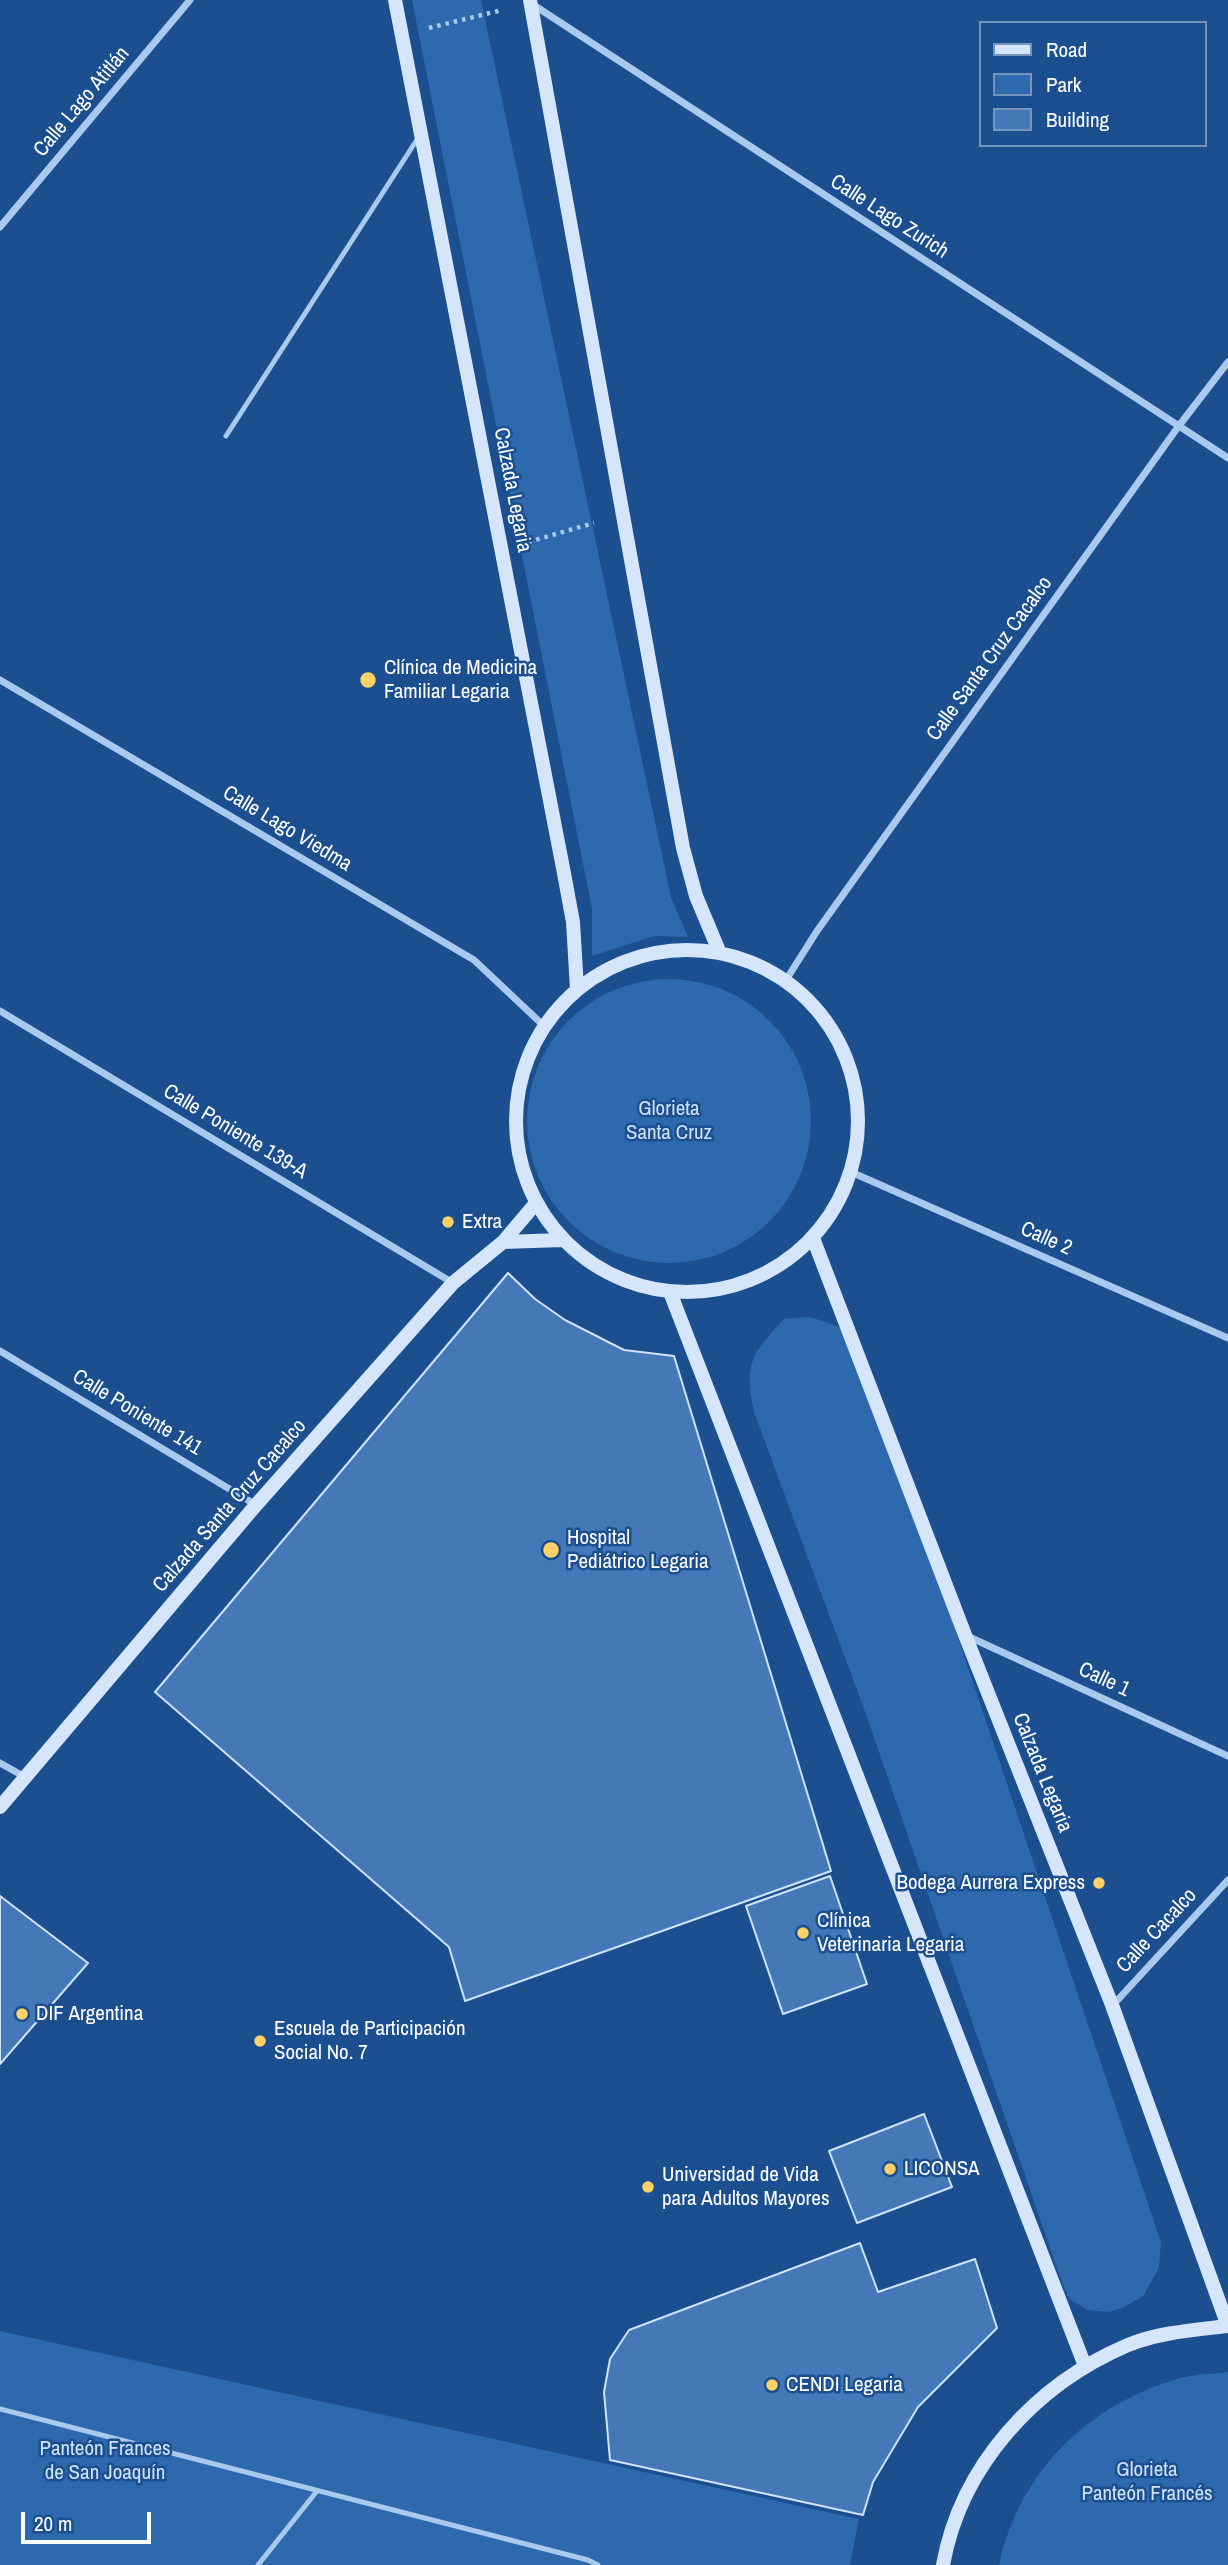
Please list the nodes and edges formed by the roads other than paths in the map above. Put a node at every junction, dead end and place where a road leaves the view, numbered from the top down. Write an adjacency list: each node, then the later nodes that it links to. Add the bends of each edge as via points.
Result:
1 (190, 0): 5 (street, Calle Lago Atitlán)
2 (395, 0): 4 (main road, Calzada Legaria)
3 (531, 2): 7 (street, Calle Lago Zurich); 11 (main road, via 683,848 696,896)
4 (420, 136): 8 (lane); 13 (main road, Calzada Legaria, via 570,909)
5 (0, 227)
6 (1228, 362): 7 (street, Calle Santa Cruz Cacalco)
7 (1178, 426): 9 (street, Calle Lago Zurich); 12 (street, Calle Santa Cruz Cacalco)
8 (226, 436)
9 (1228, 458)
10 (0, 680): 15 (street, Calle Lago Viedma, via 474,960)
11 (719, 951): 12 (main road, via 754,962); 13 (main road, via 681,948 644,954 609,968)
12 (786, 980): 16 (main road, via 825,1018 850,1065 859,1119)
13 (577, 989): 15 (main road)
14 (0, 1012): 21 (street, Calle Poniente 139-A)
15 (544, 1026): 17 (main road, via 520,1083 516,1114 517,1144)
16 (850, 1172): 18 (main road, via 836,1208); 23 (street, Calle 2)
17 (536, 1203): 19 (main road); 20 (main road, Calzada Santa Cruz Cacalco)
18 (813, 1238): 22 (main road, via 783,1264 748,1282 709,1292); 26 (main road, Calzada Legaria)
19 (562, 1240): 20 (main road); 22 (main road, via 611,1276)
20 (503, 1242): 21 (main road, Calzada Santa Cruz Cacalco)
21 (453, 1283): 25 (main road, Calzada Santa Cruz Cacalco)
22 (670, 1292): 34 (main road)
23 (1228, 1338)
24 (0, 1351): 25 (street, Calle Poniente 141)
25 (256, 1505): 29 (main road, Calzada Santa Cruz Cacalco)
26 (965, 1635): 27 (street, Calle 1); 32 (main road, Calzada Legaria)
27 (1228, 1756)
28 (0, 1763): 29 (street)
29 (25, 1778): 30 (main road, Calzada Santa Cruz Cacalco)
30 (0, 1807)
31 (1228, 1880): 32 (street, Calle Cacalco)
32 (1112, 2006): 33 (main road, Calzada Legaria)
33 (1228, 2326): 34 (main road, via 1179,2331 1131,2344)
34 (1086, 2366): 39 (main road, via 1045,2394 1009,2429 980,2469 958,2514)
35 (0, 2409): 36 (lane)
36 (317, 2491): 37 (lane); 38 (lane)
37 (258, 2565)
38 (598, 2565)
39 (943, 2565)

